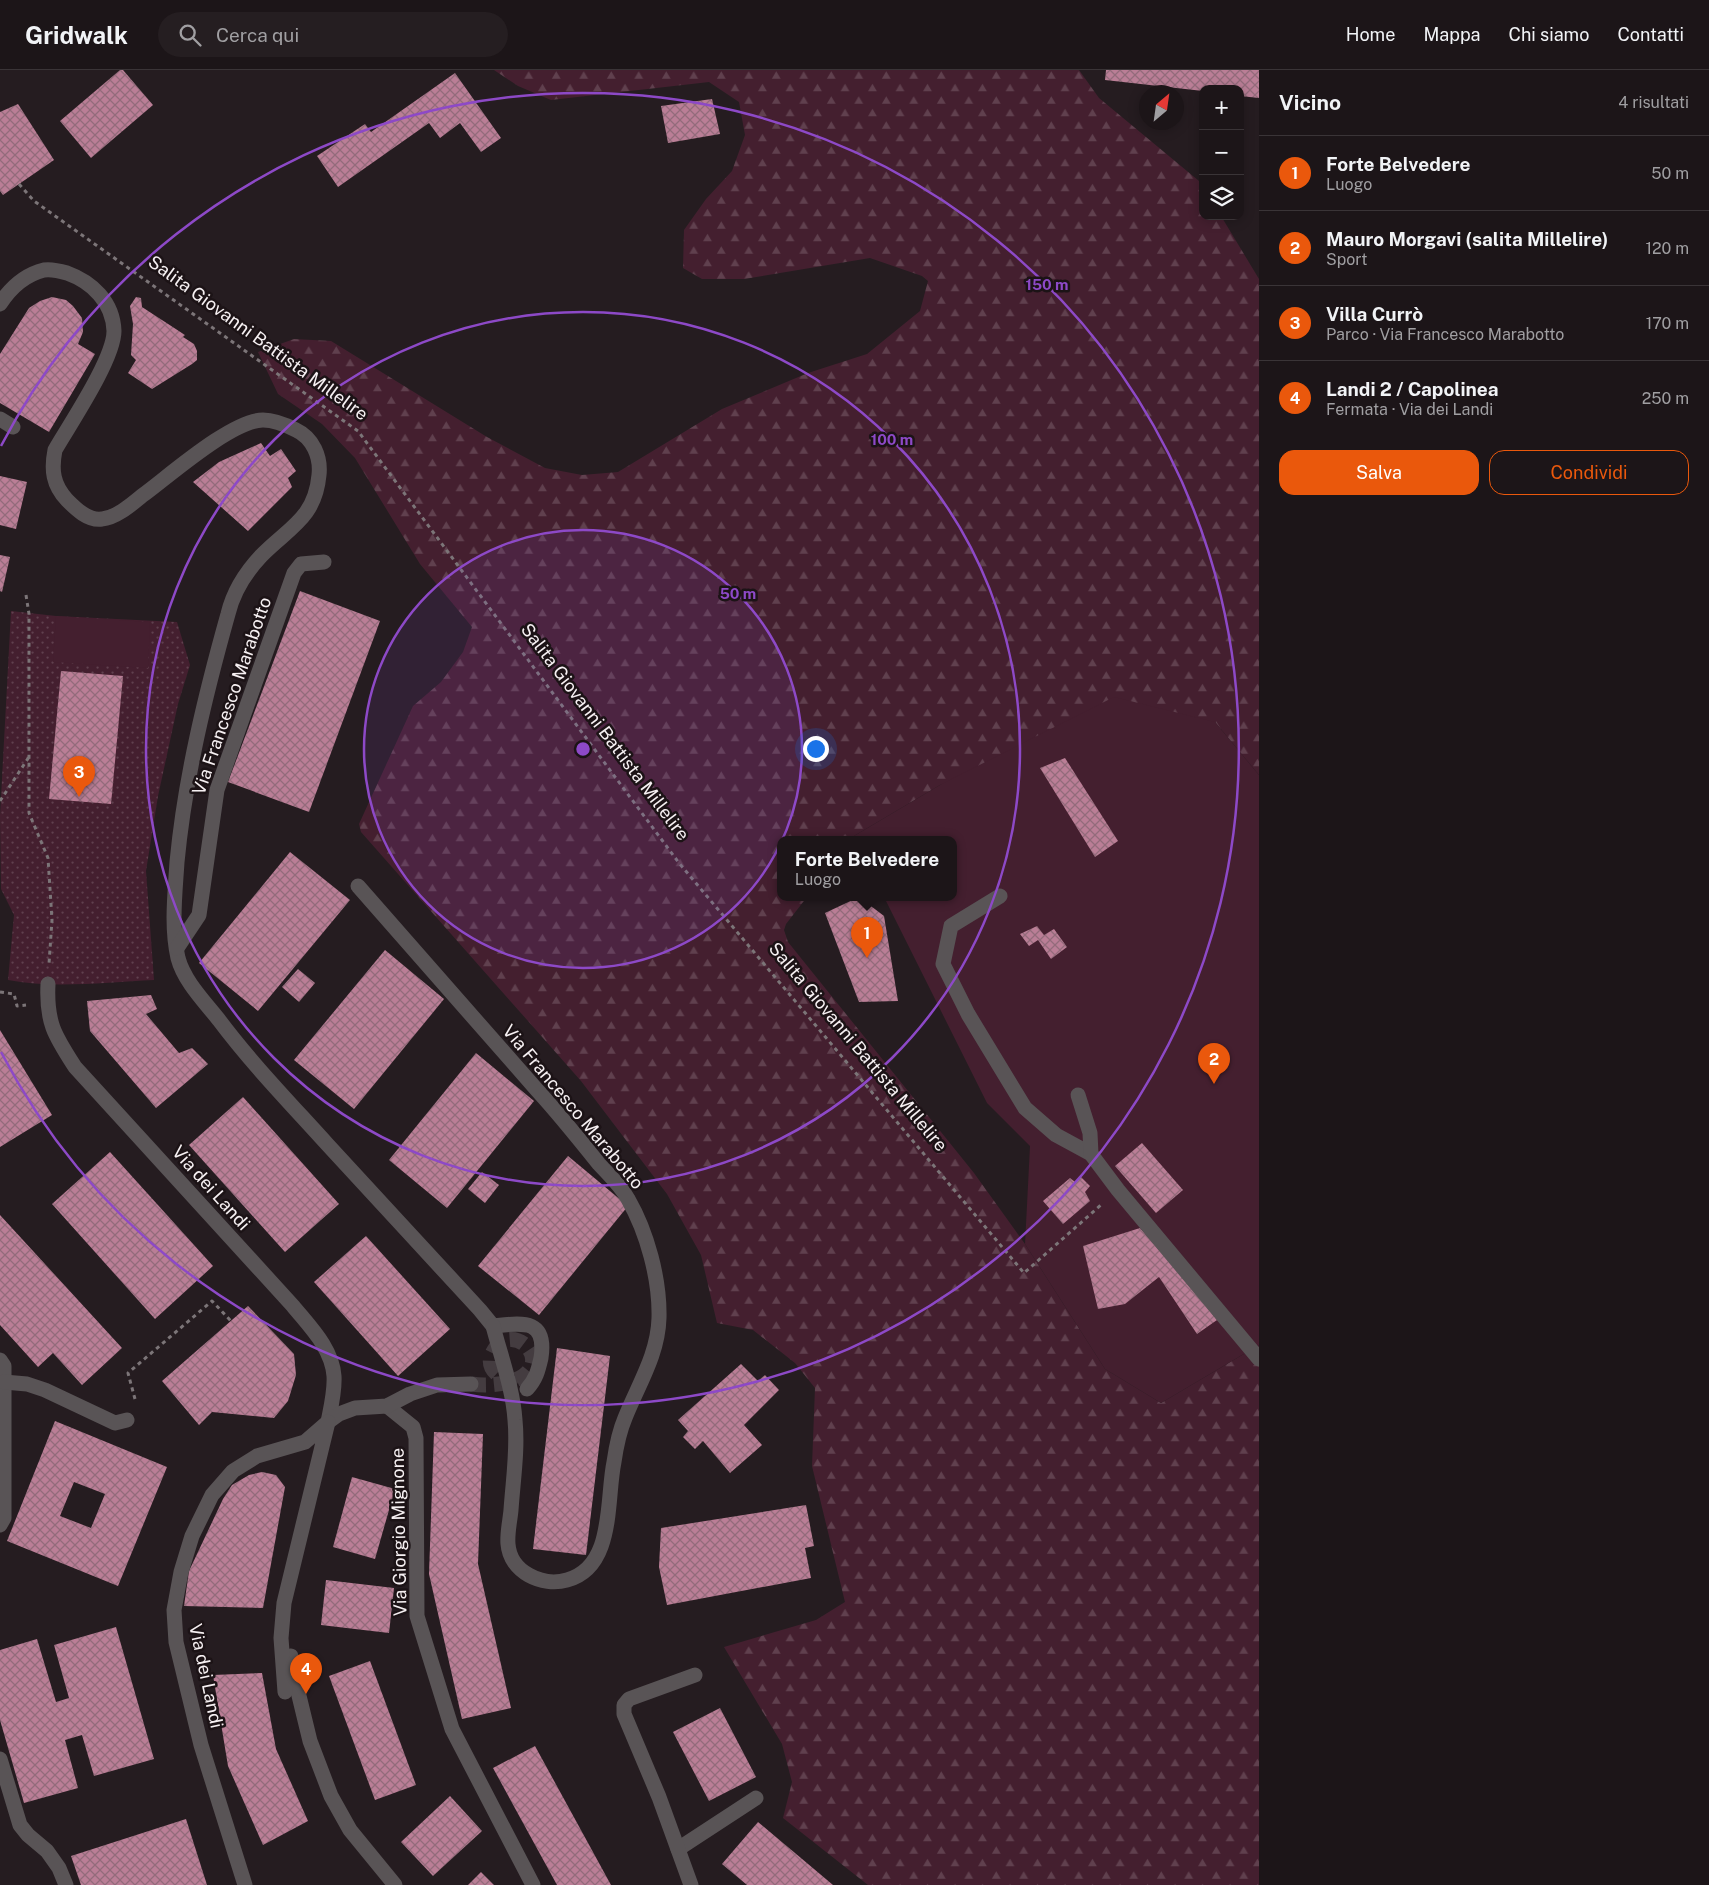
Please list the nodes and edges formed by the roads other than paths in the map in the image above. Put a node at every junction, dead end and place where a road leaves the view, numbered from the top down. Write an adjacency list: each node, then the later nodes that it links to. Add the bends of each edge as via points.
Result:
1 (0, 304): 5 (street, Via Francesco Marabotto, via 18,282 46,270 76,276 93,286 104,300 112,320 112,343 102,369 55,450 52,463 55,484 78,511 87,516 98,520 108,518 244,424 263,420 304,433 314,445 318,458 320,473 312,504 304,517 260,557 232,597 190,769 174,905)
2 (324, 562): 5 (street, Via Francesco Marabotto, via 301,564 294,573 217,790 199,915)
3 (358, 886): 9 (street, Via Francesco Marabotto, via 565,1122 627,1198 650,1250 657,1283 659,1318 655,1350 623,1422 613,1466 603,1542 586,1571 574,1578 547,1582 520,1570 513,1561 508,1545 516,1421)
4 (1000, 896): 8 (street, via 951,926 944,964 968,1014 1025,1108 1056,1135)
5 (176, 948): 9 (street, Via Francesco Marabotto, via 187,979 242,1051)
6 (48, 984): 17 (street, Via dei Landi, via 47,1004 55,1035 75,1067 293,1306 321,1341 334,1374)
7 (1078, 1095): 8 (street, via 1090,1133)
8 (1091, 1154): 10 (street)
9 (493, 1326): 14 (street, via 530,1325 542,1337 538,1372)
10 (1259, 1359)
11 (0, 1360): 12 (street, via 4,1366)
12 (4, 1382): 16 (street, via 45,1390 116,1423); 18 (street, via 4,1518)
13 (471, 1384): 15 (street, via 437,1385)
14 (527, 1389)
15 (387, 1406): 17 (street, Via dei Landi, via 355,1408); 28 (street, Via Giorgio Mignone, via 413,1427 416,1438 416,1616 452,1729)
16 (127, 1420)
17 (328, 1422): 19 (street, Via dei Landi); 26 (street, Via dei Landi, via 305,1442 257,1456 233,1471 212,1495 192,1536 174,1610 176,1642 201,1744)
18 (0, 1525)
19 (296, 1555): 21 (street, Via dei Landi, via 284,1603 281,1638); 27 (street, Via dei Landi, via 289,1628 293,1670 310,1741 330,1796 350,1830)
20 (695, 1675): 24 (street, via 629,1699 624,1705 624,1714)
21 (285, 1692)
22 (0, 1759): 25 (street, via 20,1826 47,1851 60,1868)
23 (756, 1798): 24 (street)
24 (678, 1849): 29 (street)
25 (66, 1885)
26 (245, 1885)
27 (395, 1885)
28 (533, 1885)
29 (691, 1885)

